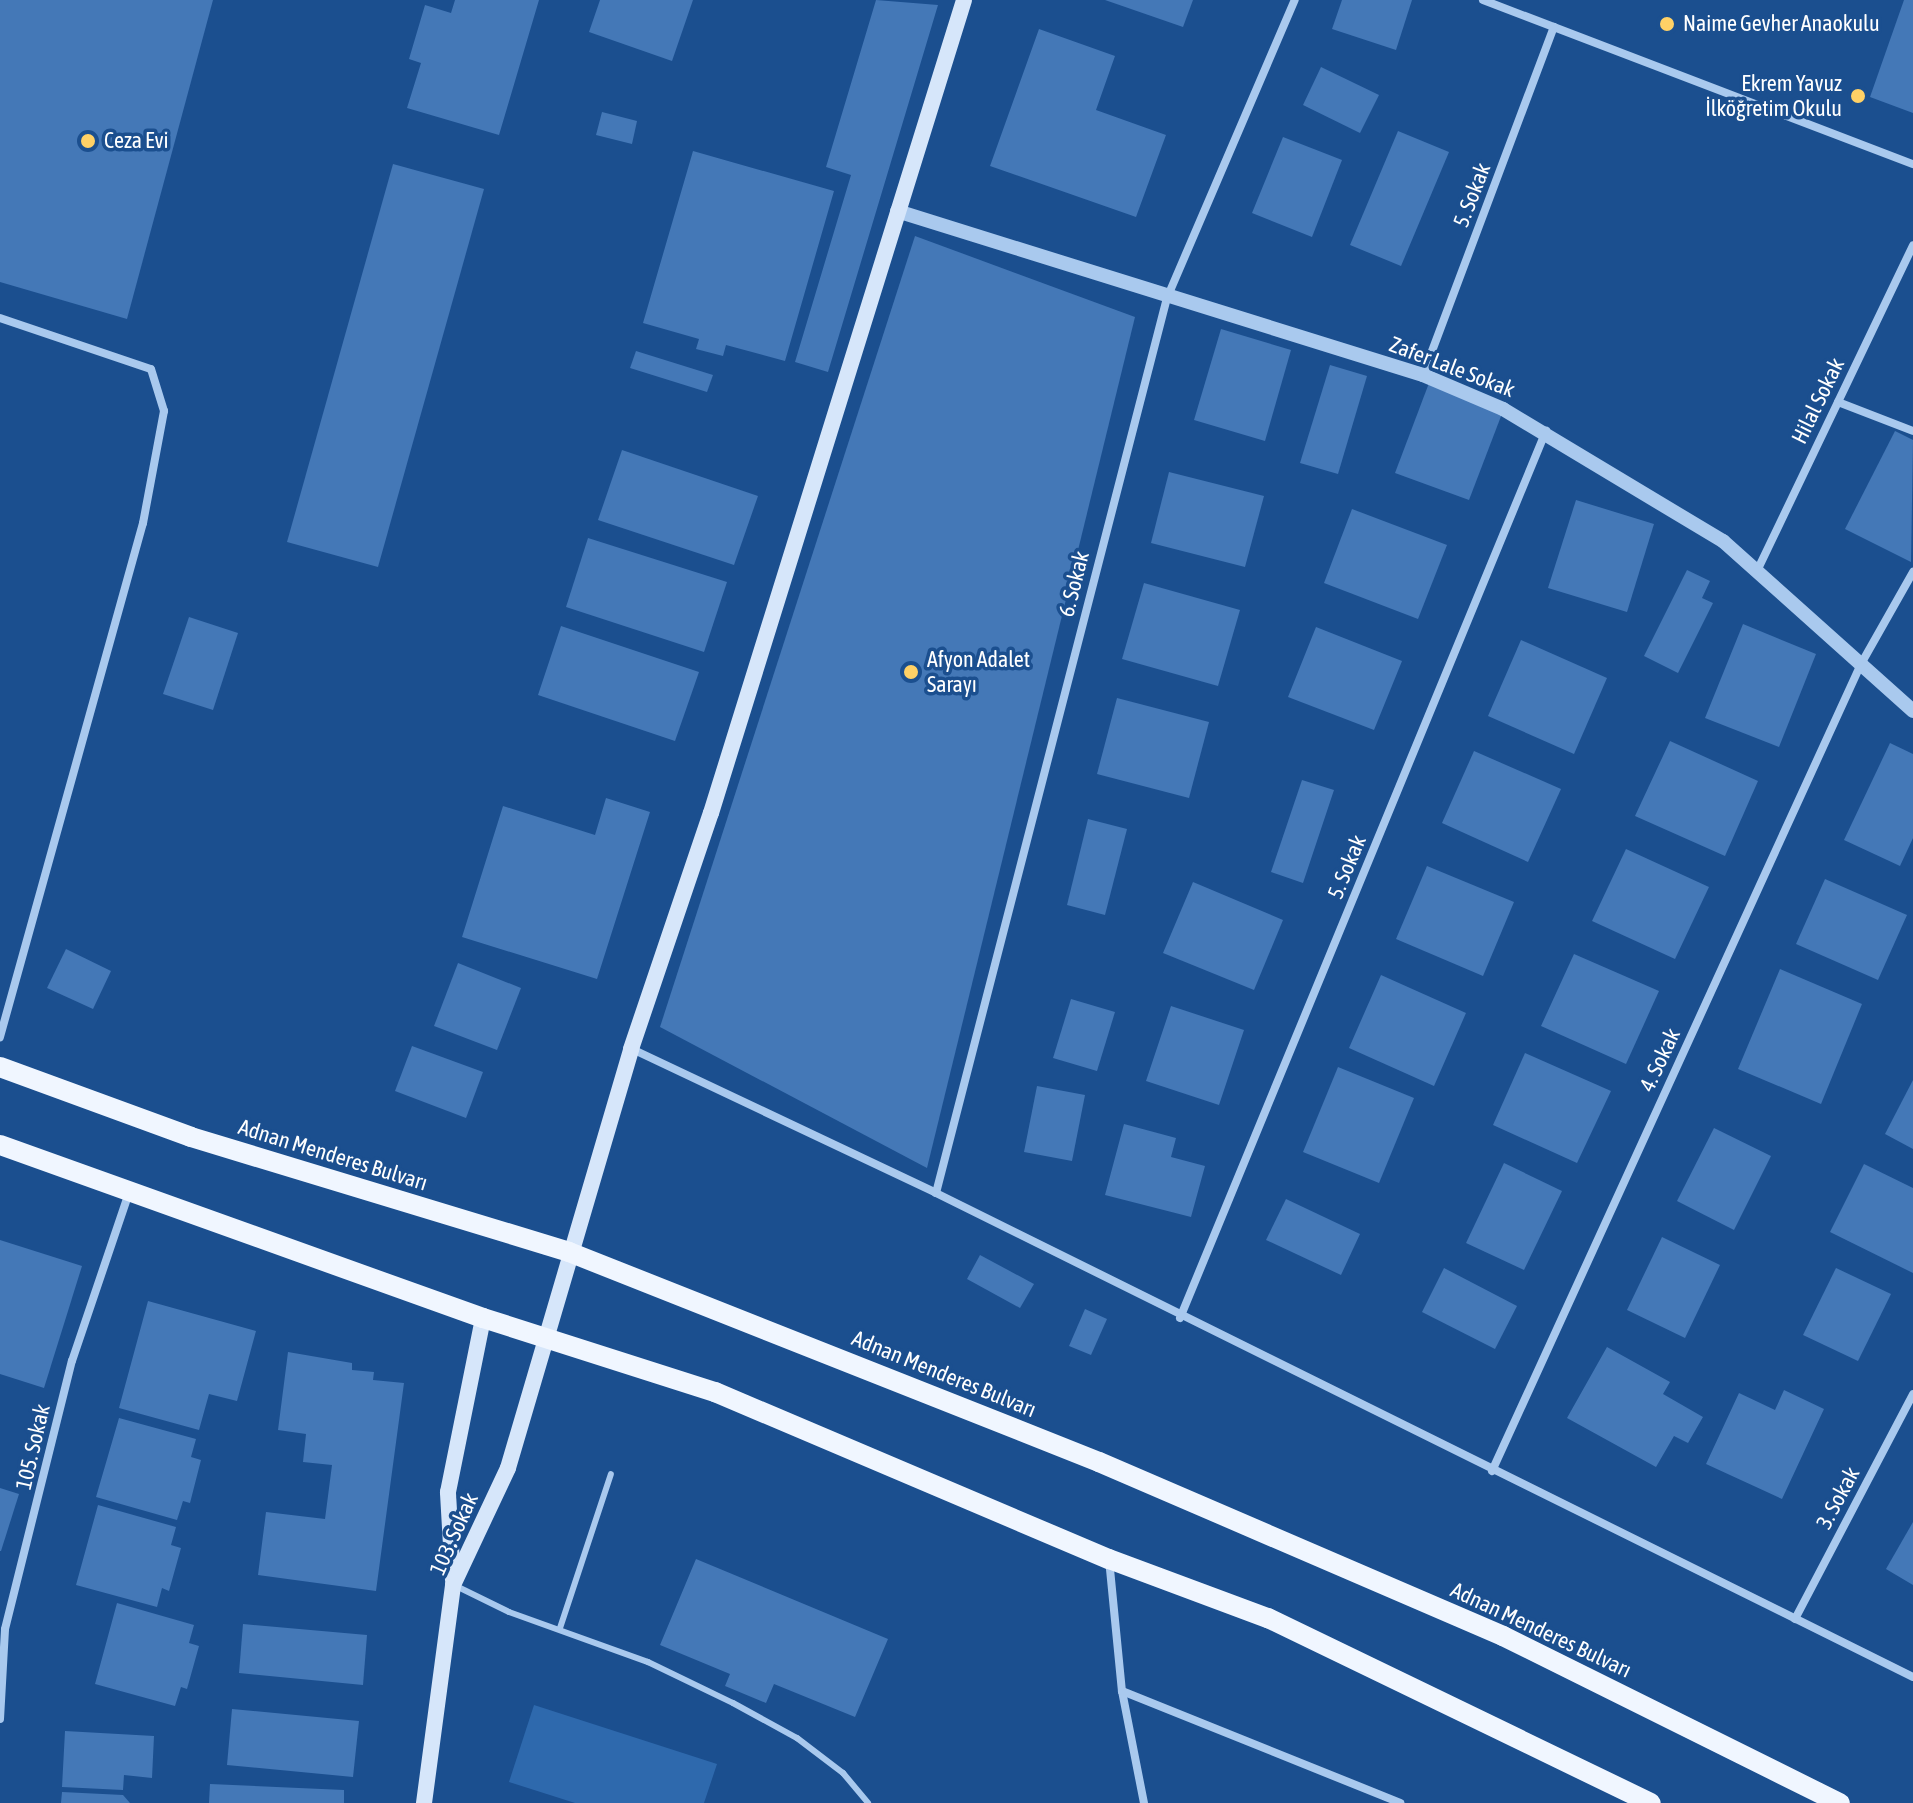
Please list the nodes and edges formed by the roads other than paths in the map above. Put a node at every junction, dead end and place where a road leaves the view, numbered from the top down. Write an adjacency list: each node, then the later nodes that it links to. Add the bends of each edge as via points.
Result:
1 (964, 0): 7 (main road, 103. Sokak)
2 (1295, 0): 9 (street, 6. Sokak)
3 (1483, 0): 4 (street)
4 (1506, 4): 5 (street)
5 (1554, 27): 6 (street); 11 (street, 5. Sokak)
6 (1913, 164)
7 (897, 211): 9 (street, Zafer Lale Sokak); 20 (main road, 103. Sokak, via 711,813)
8 (1913, 246): 12 (street, Hilal Sokak)
9 (1167, 298): 11 (street, Zafer Lale Sokak); 24 (street, 6. Sokak)
10 (0, 318): 19 (street, via 151,369 164,411 143,523)
11 (1423, 375): 13 (street, Zafer Lale Sokak)
12 (1838, 402): 14 (street); 15 (street, Hilal Sokak)
13 (1547, 430): 15 (street, Zafer Lale Sokak, via 1723,541); 27 (street, 5. Sokak)
14 (1913, 431)
15 (1757, 571): 17 (street, Zafer Lale Sokak)
16 (1913, 572): 17 (street, 4. Sokak)
17 (1861, 664): 18 (street, Zafer Lale Sokak); 30 (street, 4. Sokak)
18 (1913, 711)
19 (0, 1037)
20 (631, 1049): 24 (street); 25 (main road, 103. Sokak)
21 (0, 1067): 25 (main road, Adnan Menderes Bulvarı, via 191,1137)
22 (0, 1145): 23 (main road)
23 (130, 1190): 26 (main road); 35 (street, 105. Sokak, via 72,1361)
24 (936, 1193): 27 (street)
25 (569, 1252): 28 (main road, 103. Sokak); 45 (main road, Adnan Menderes Bulvarı, via 1099,1462 1474,1623)
26 (483, 1318): 28 (main road); 33 (main road, via 448,1492)
27 (1180, 1318): 30 (street)
28 (543, 1337): 32 (main road, via 715,1392); 33 (main road, 103. Sokak, via 508,1468)
29 (1913, 1394): 34 (street, 3. Sokak)
30 (1492, 1471): 34 (street)
31 (611, 1474): 36 (lane)
32 (1109, 1559): 38 (street); 44 (main road, via 1268,1618)
33 (453, 1585): 36 (lane, via 509,1612); 40 (main road, 103. Sokak)
34 (1795, 1619): 37 (street)
35 (2, 1628): 39 (street, 105. Sokak)
36 (560, 1628): 41 (lane, via 648,1662 797,1738 843,1773)
37 (1913, 1677)
38 (1122, 1691): 42 (street); 43 (street)
39 (0, 1719)
40 (424, 1803)
41 (868, 1803)
42 (1144, 1803)
43 (1400, 1803)
44 (1651, 1803)
45 (1840, 1803)

